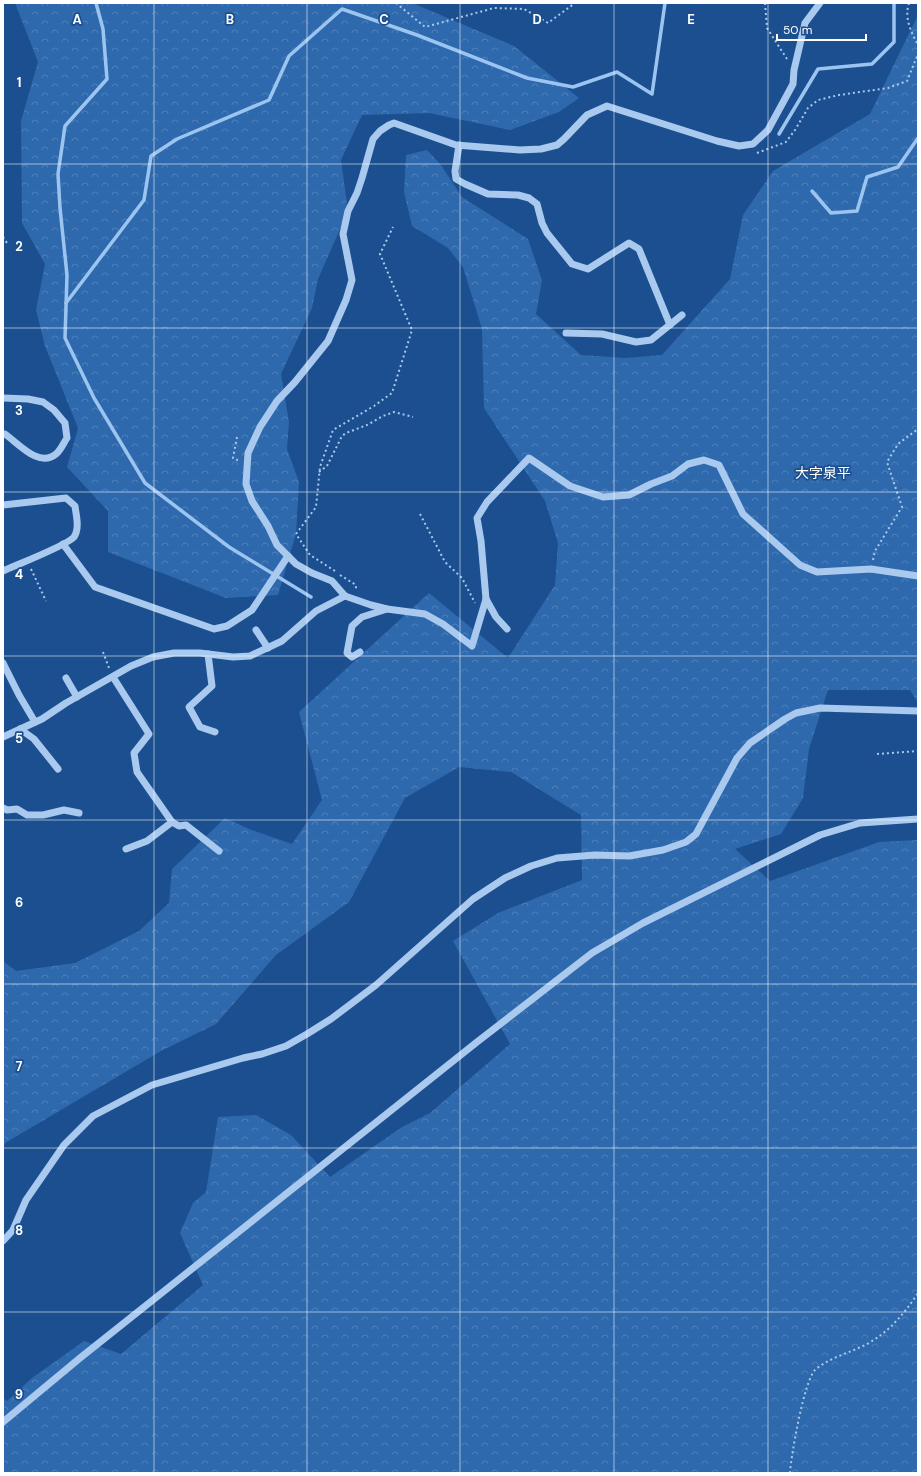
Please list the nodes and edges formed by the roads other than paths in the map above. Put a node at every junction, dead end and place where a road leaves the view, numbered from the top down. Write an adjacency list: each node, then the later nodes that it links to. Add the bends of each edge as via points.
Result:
1 (820, 3): 2 (street, via 805,23 793,84 768,130 753,144 739,146 717,141 607,106 587,115 557,145 542,149 520,150)
2 (459, 145): 4 (street, via 456,179 488,194 529,198 537,204 547,233 572,264 588,269 629,243 639,249); 10 (street, via 394,123 380,131 373,139 362,178 348,211 343,234 352,280 346,300 328,340 268,414 248,453 246,484 252,501 277,545)
3 (682, 315): 4 (street)
4 (670, 325): 5 (street, via 651,340 636,342 602,334)
5 (566, 333)
6 (3, 398): 7 (street, via 43,402 65,423 67,438 56,454 44,459 35,457)
7 (3, 434)
8 (3, 505): 9 (street, via 66,498 75,506 77,528 74,538)
9 (63, 544): 10 (street, via 95,587 214,629 227,626 252,610); 11 (street)
10 (288, 556): 13 (street, via 312,573 332,580)
11 (3, 571)
12 (918, 576): 14 (street, via 870,569 817,572 800,565 743,514 719,465 704,460 688,464 672,476 629,495 603,497 570,486 528,458 487,502 478,518)
13 (345, 596): 15 (street); 18 (street, via 316,612 282,641)
14 (486, 599): 15 (street, via 472,646 425,614); 17 (street)
15 (387, 609): 19 (street, via 362,617 352,626 346,653 352,656)
16 (256, 630): 18 (street)
17 (507, 630)
18 (268, 648): 20 (street, via 250,656)
19 (360, 652)
20 (208, 654): 22 (street, via 174,653 153,657); 28 (street, via 212,686 188,707 200,727)
21 (3, 663): 26 (street)
22 (113, 677): 24 (street); 34 (street, via 149,734 134,752 137,772)
23 (66, 678): 24 (street)
24 (77, 697): 26 (street)
25 (918, 711): 37 (street, via 820,708 796,713 750,742 737,758 696,834 686,842 663,850 629,856 557,858 505,878 473,899 376,985 308,1034 286,1046 262,1054 152,1085 94,1116 64,1145 26,1200 13,1230)
26 (35, 722): 27 (street)
27 (20, 729): 29 (street); 30 (street, via 34,739)
28 (215, 732)
29 (3, 737)
30 (58, 769)
31 (3, 808): 32 (street, via 17,809 26,815 43,815 64,810)
32 (79, 813)
33 (918, 819): 38 (street, via 860,823 820,835 643,923 592,953 86,1353)
34 (172, 822): 35 (street, via 147,841); 36 (street, via 179,826 186,825)
35 (126, 849)
36 (220, 851)
37 (3, 1241)
38 (3, 1422)

